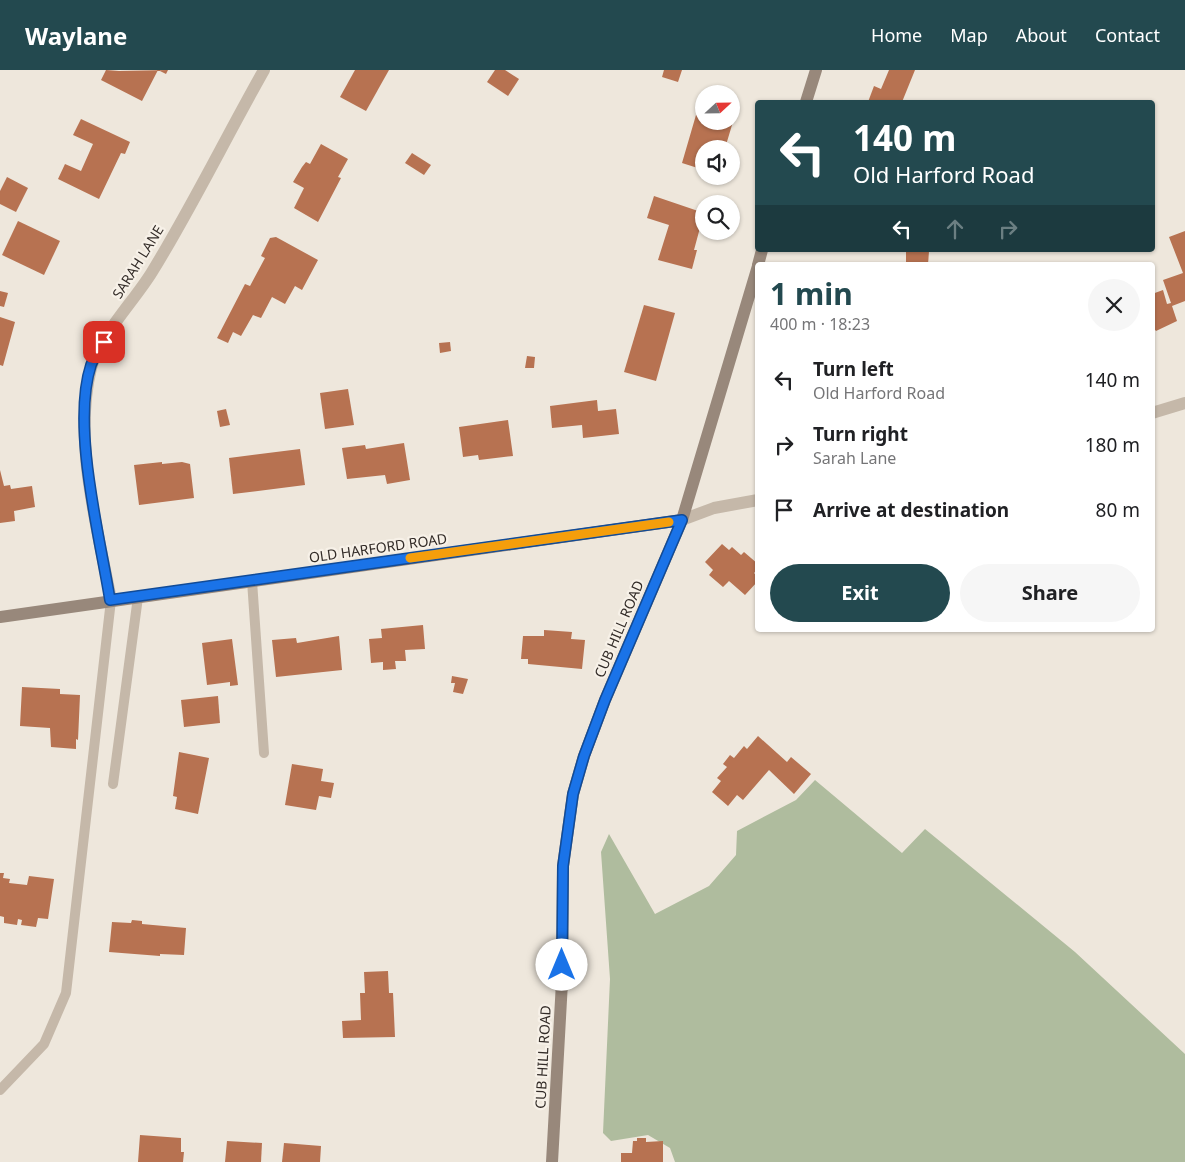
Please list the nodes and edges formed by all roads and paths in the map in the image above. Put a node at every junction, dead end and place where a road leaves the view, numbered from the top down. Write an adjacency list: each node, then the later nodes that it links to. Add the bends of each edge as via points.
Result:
1 (264, 70): 11 (street, SARAH LANE, via 152,273 91,366 84,408 88,469)
2 (816, 70): 3 (street)
3 (807, 100)
4 (755, 275): 8 (street, CUB HILL ROAD)
5 (1185, 403): 6 (street)
6 (1155, 412)
7 (755, 501): 8 (street, OLD HARFORD ROAD, via 714,508)
8 (682, 520): 9 (street, OLD HARFORD ROAD); 16 (street, CUB HILL ROAD, via 605,700 573,794 563,866 562,982)
9 (252, 581): 10 (street, OLD HARFORD ROAD); 13 (lane)
10 (138, 597): 11 (street, OLD HARFORD ROAD); 14 (lane)
11 (110, 600): 12 (street, OLD HARFORD ROAD); 15 (lane, via 66,993 44,1044)
12 (0, 617)
13 (264, 753)
14 (113, 784)
15 (0, 1090)
16 (552, 1162)

